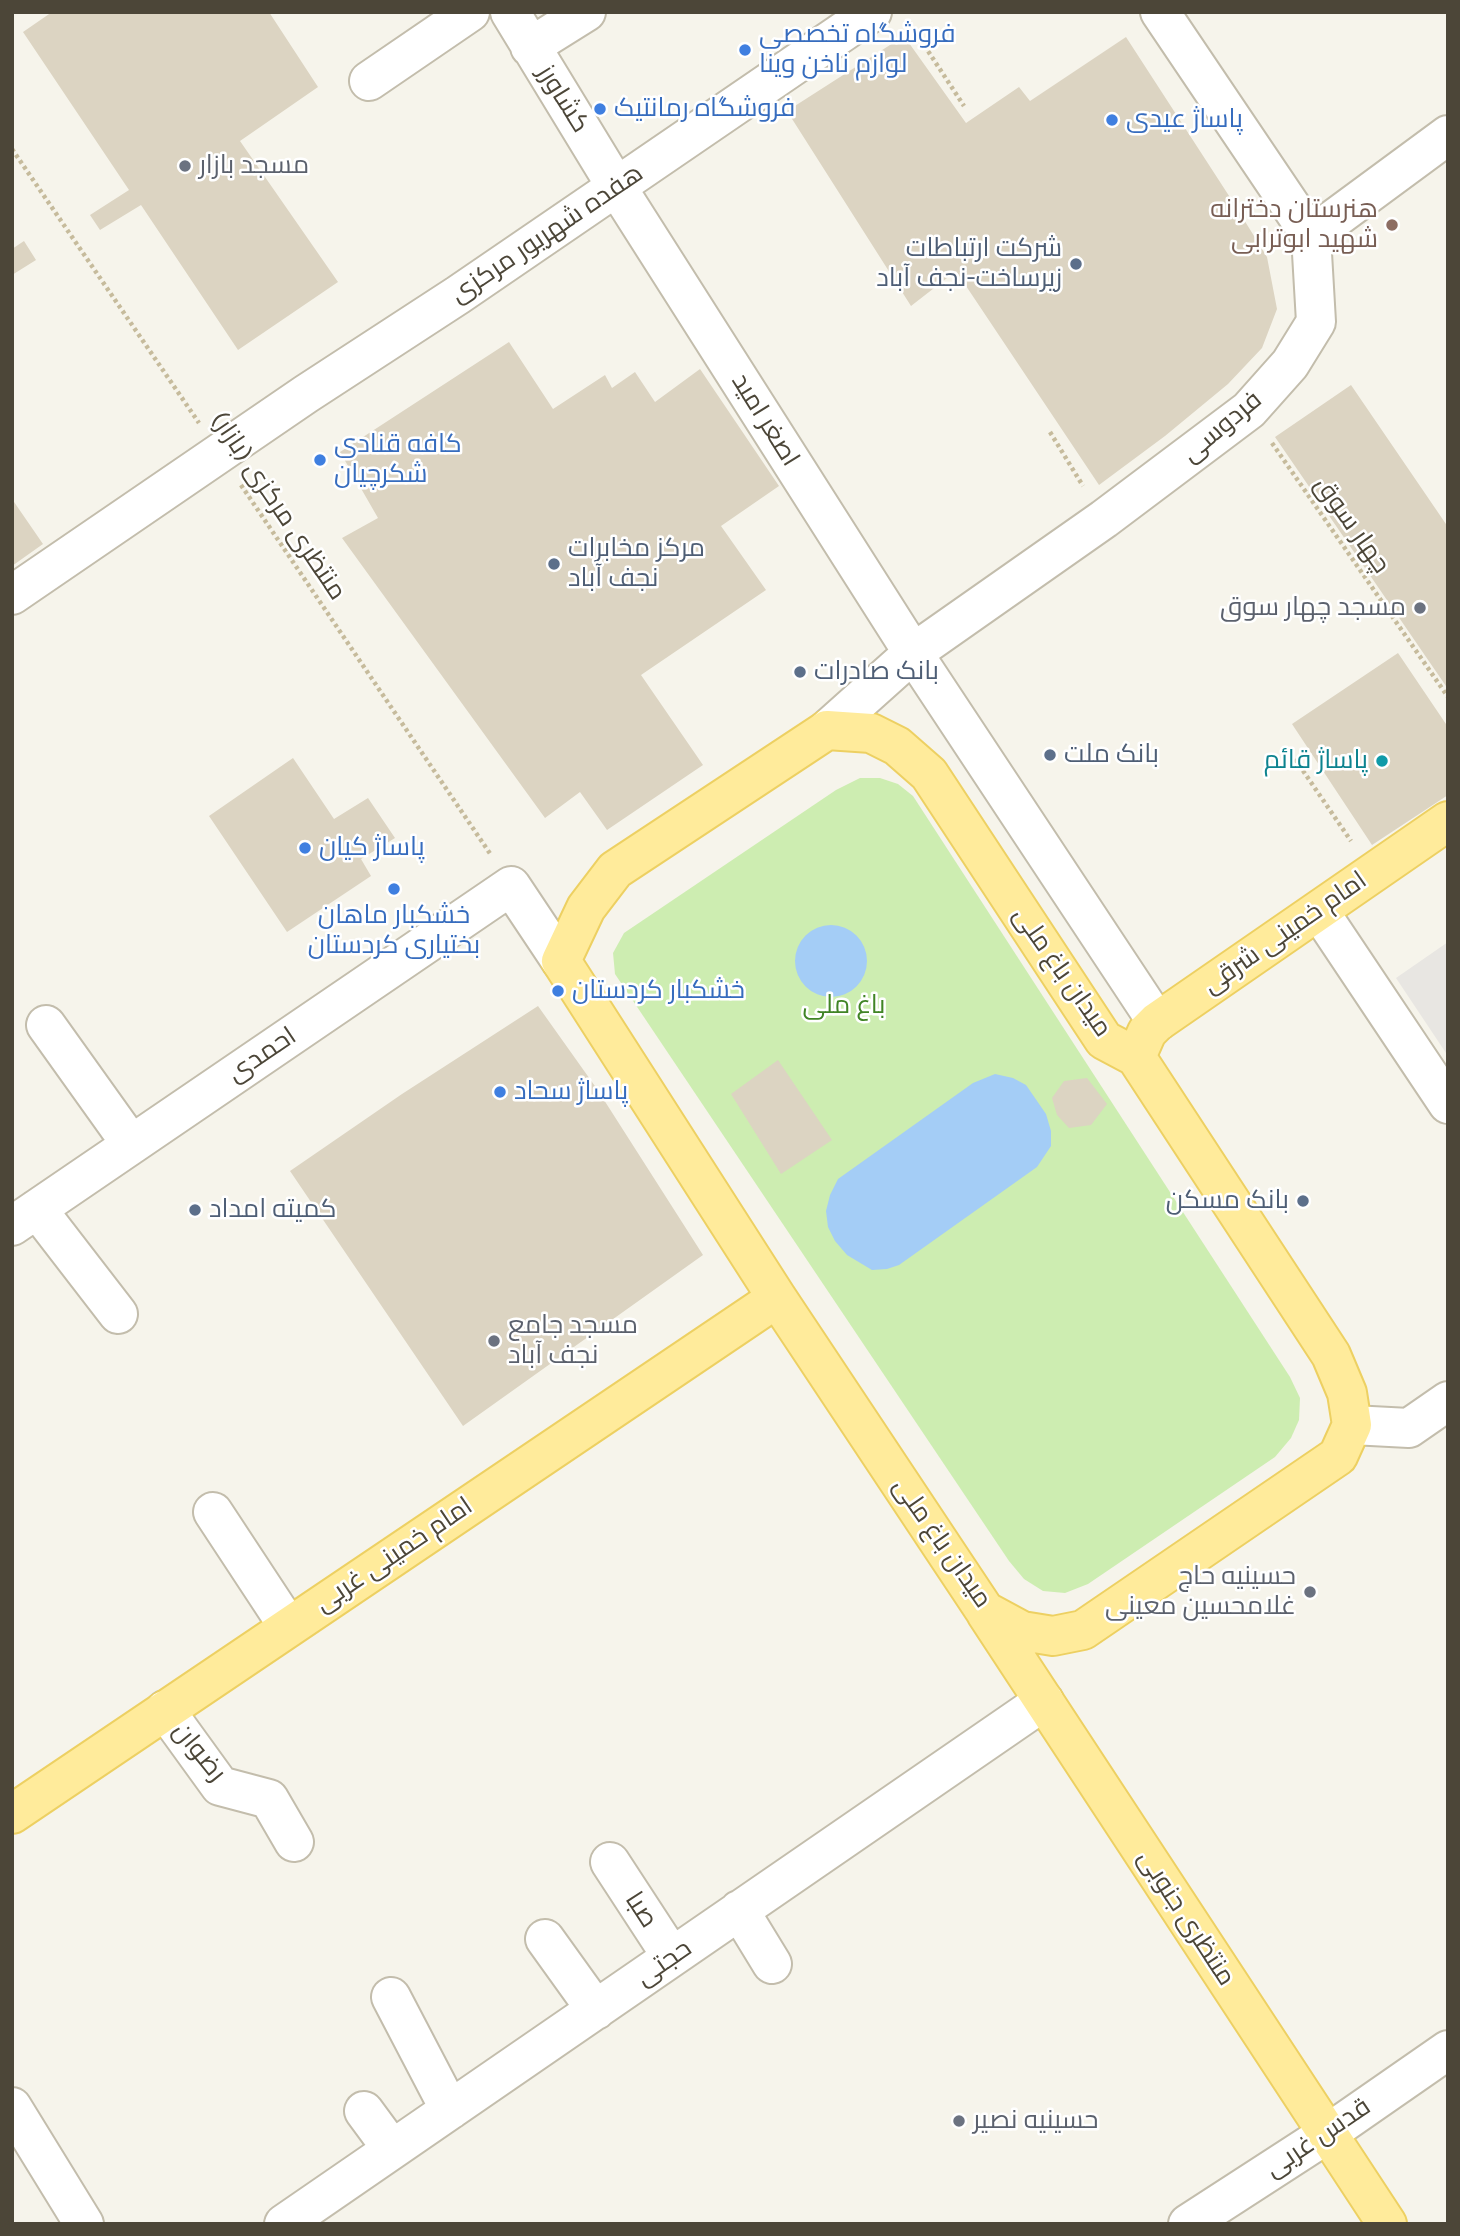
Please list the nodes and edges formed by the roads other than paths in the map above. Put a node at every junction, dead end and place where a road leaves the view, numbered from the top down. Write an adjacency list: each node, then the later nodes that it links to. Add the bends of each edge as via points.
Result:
1 (470, 12): 7 (street)
2 (510, 12): 6 (street, کشاورز)
3 (586, 12): 6 (street)
4 (872, 12): 9 (street, هفده شهریور مرکزی)
5 (1160, 12): 10 (street)
6 (530, 47): 9 (street, کشاورز)
7 (369, 81)
8 (1448, 135): 10 (street)
9 (616, 186): 11 (street, هفده شهریور مرکزی); 12 (street, اصغر امید)
10 (1311, 236): 12 (street, فردوسی, via 1316,322 1290,364 1249,410)
11 (12, 595)
12 (914, 653): 13 (street, فردوسی); 17 (street, اصغر امید)
13 (827, 730): 16 (main road, via 615,870 586,908); 19 (main road, میدان باغ ملی, via 872,733 897,746 929,774 1104,1040)
14 (1448, 821): 15 (main road, امام خمینی شرقی)
15 (1319, 911): 17 (main road, امام خمینی شرقی); 20 (street)
16 (561, 961): 21 (street, احمدی, via 511,886); 23 (main road, میدان باغ ملی)
17 (1157, 1022): 19 (main road, امام خمینی شرقی)
18 (46, 1025): 21 (street)
19 (1136, 1057): 26 (main road, میدان باغ ملی, via 1331,1355 1347,1393)
20 (1448, 1104)
21 (131, 1144): 22 (street, احمدی)
22 (25, 1217): 24 (street)
23 (776, 1298): 28 (main road, میدان باغ ملی); 29 (main road, امام خمینی غربی)
24 (118, 1314)
25 (1448, 1401): 26 (street, via 1409,1428)
26 (1352, 1425): 28 (main road, میدان باغ ملی, via 1338,1456 1083,1630 1053,1636 1022,1631)
27 (213, 1512): 29 (street)
28 (985, 1611): 30 (main road, منتظری جنوبی)
29 (288, 1626): 31 (main road, امام خمینی غربی)
30 (1044, 1701): 35 (street, حجتی); 45 (main road, منتظری جنوبی)
31 (165, 1710): 32 (main road, امام خمینی غربی); 33 (street, رضوان, via 220,1786 270,1798)
32 (12, 1814)
33 (294, 1842)
34 (610, 1862): 37 (street, صبا)
35 (739, 1910): 37 (street, حجتی); 38 (street)
36 (545, 1939): 40 (street)
37 (672, 1957): 40 (street, حجتی)
38 (772, 1964)
39 (391, 1997): 43 (street)
40 (596, 2010): 43 (street, حجتی)
41 (1448, 2050): 45 (street, قدس غربی)
42 (12, 2107): 47 (street)
43 (450, 2110): 46 (street, حجتی)
44 (363, 2111): 46 (street)
45 (1327, 2134): 49 (street, قدس غربی); 50 (main road, منتظری جنوبی)
46 (392, 2149): 48 (street, حجتی)
47 (84, 2224)
48 (284, 2224)
49 (1188, 2224)
50 (1387, 2224)

